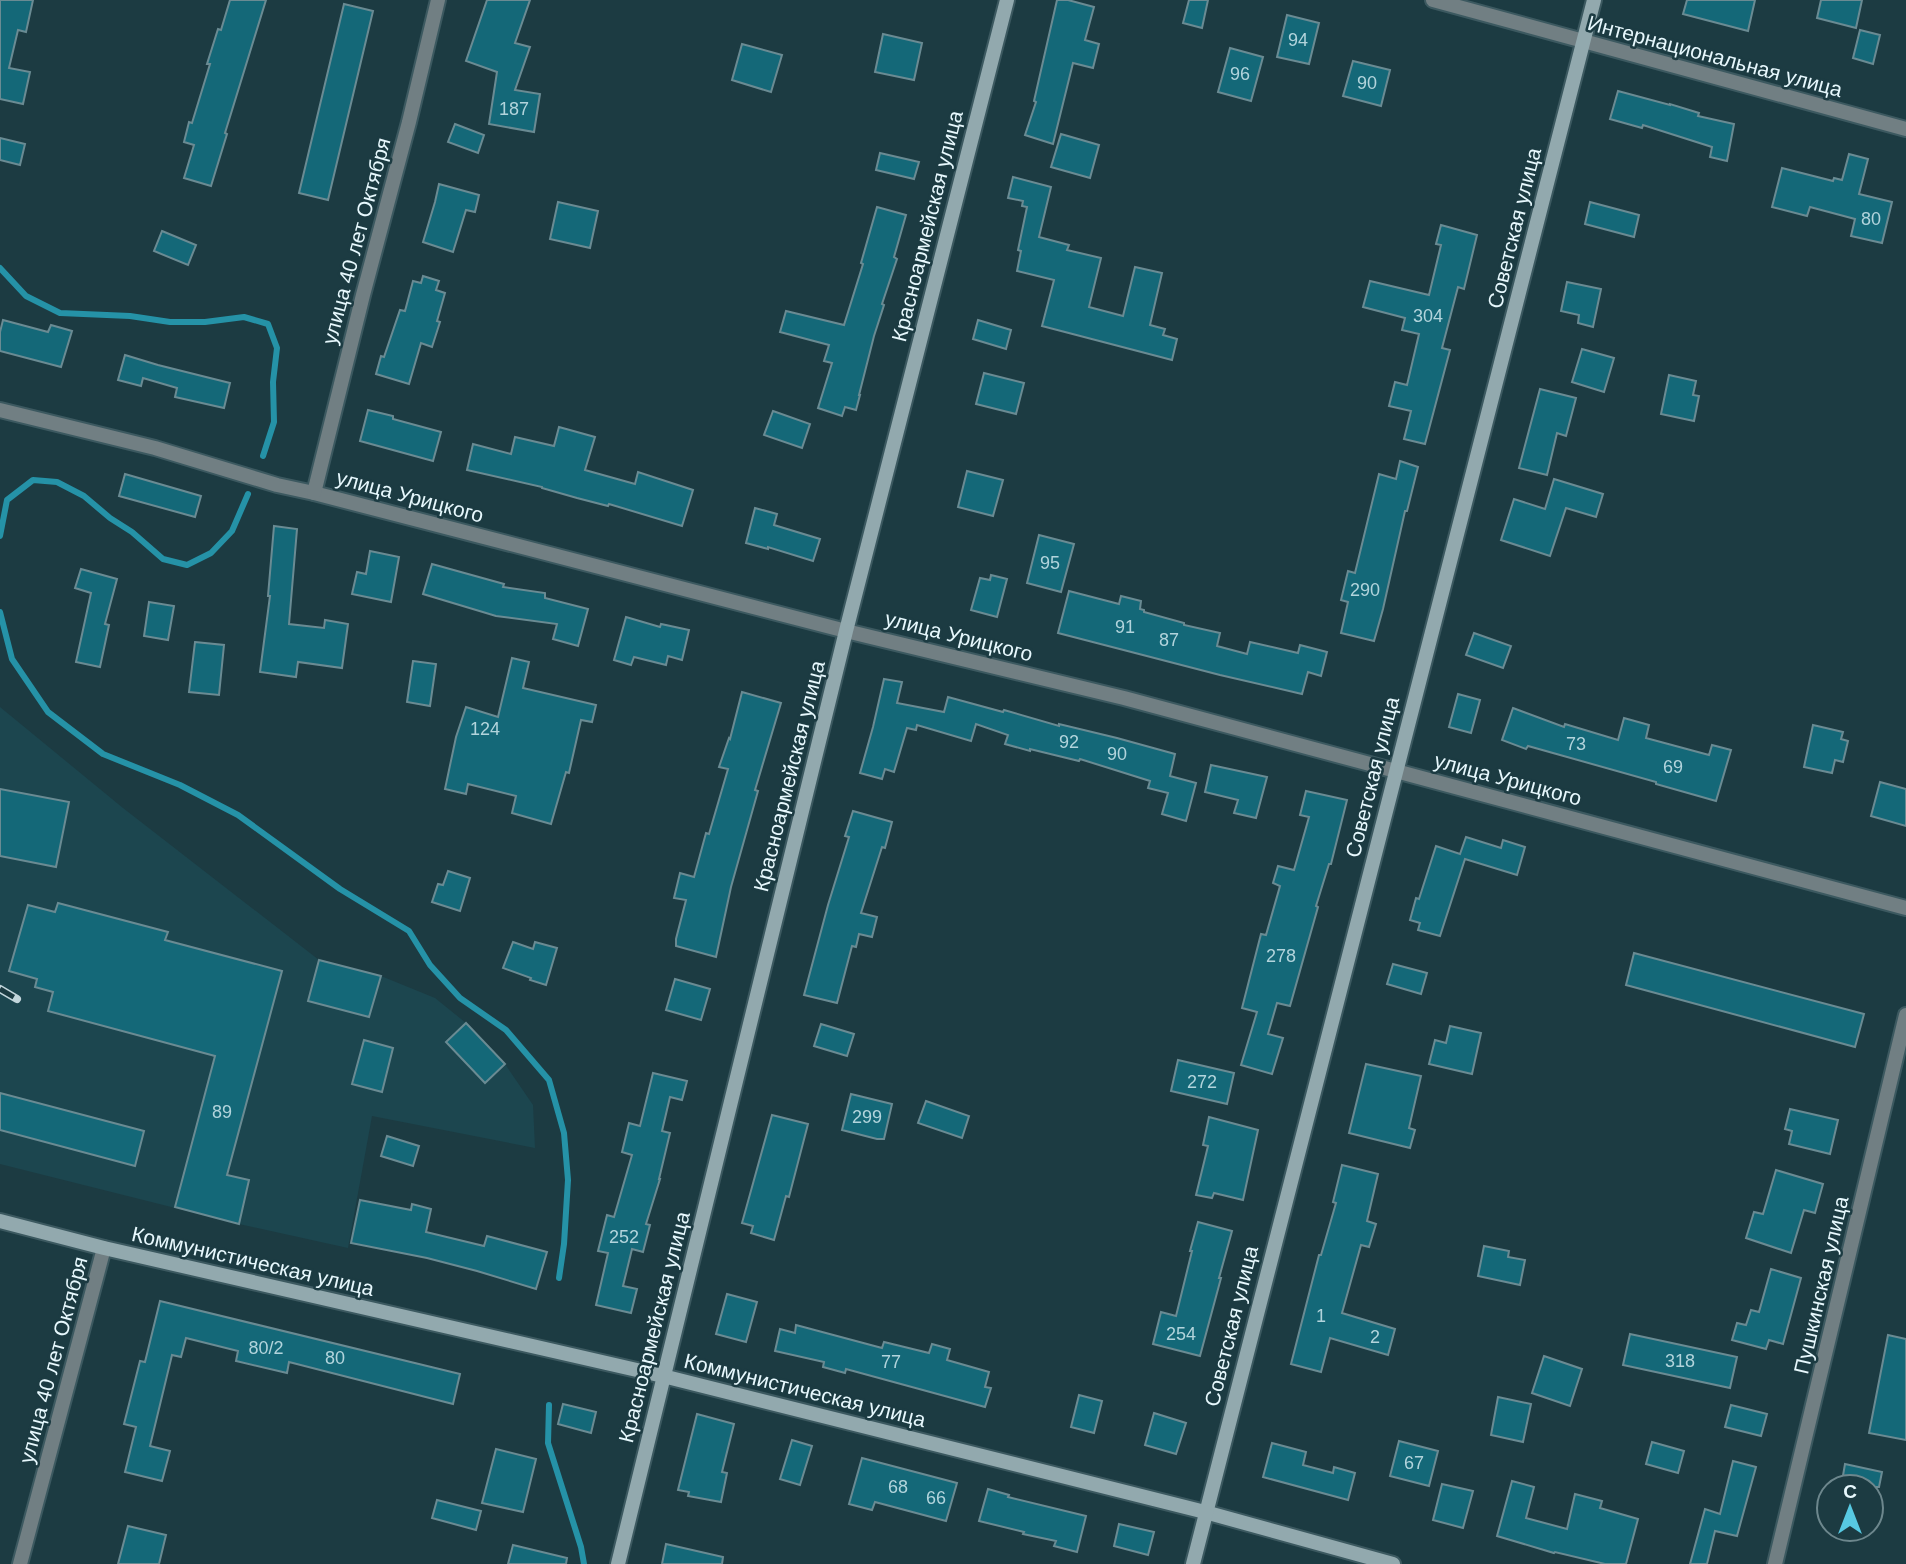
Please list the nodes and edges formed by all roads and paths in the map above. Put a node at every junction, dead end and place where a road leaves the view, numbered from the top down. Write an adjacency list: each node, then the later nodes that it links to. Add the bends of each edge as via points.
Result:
1 (438, 0): 8 (street, улица 40 лет Октября)
2 (1007, 0): 9 (street, Красноармейская улица)
3 (1433, 0): 5 (street, Интернациональная улица)
4 (1594, 0): 5 (street, Советская улица)
5 (1583, 42): 6 (street, Интернациональная улица); 10 (street, Советская улица)
6 (1906, 129)
7 (0, 410): 8 (street, улица Урицкого)
8 (314, 493): 9 (street, улица Урицкого)
9 (846, 631): 10 (street, улица Урицкого, via 1124,698); 15 (street, Красноармейская улица)
10 (1395, 771): 11 (street, улица Урицкого); 16 (street, Советская улица)
11 (1906, 908)
12 (1906, 1015): 21 (street, Пушкинская улица)
13 (0, 1221): 14 (street, Коммунистическая улица)
14 (104, 1248): 15 (street, Коммунистическая улица); 17 (street, улица 40 лет Октября)
15 (663, 1376): 16 (street, Коммунистическая улица); 18 (street, Красноармейская улица)
16 (1205, 1513): 19 (street, Советская улица); 20 (street, Коммунистическая улица)
17 (20, 1564)
18 (618, 1564)
19 (1193, 1564)
20 (1393, 1564)
21 (1775, 1564)

